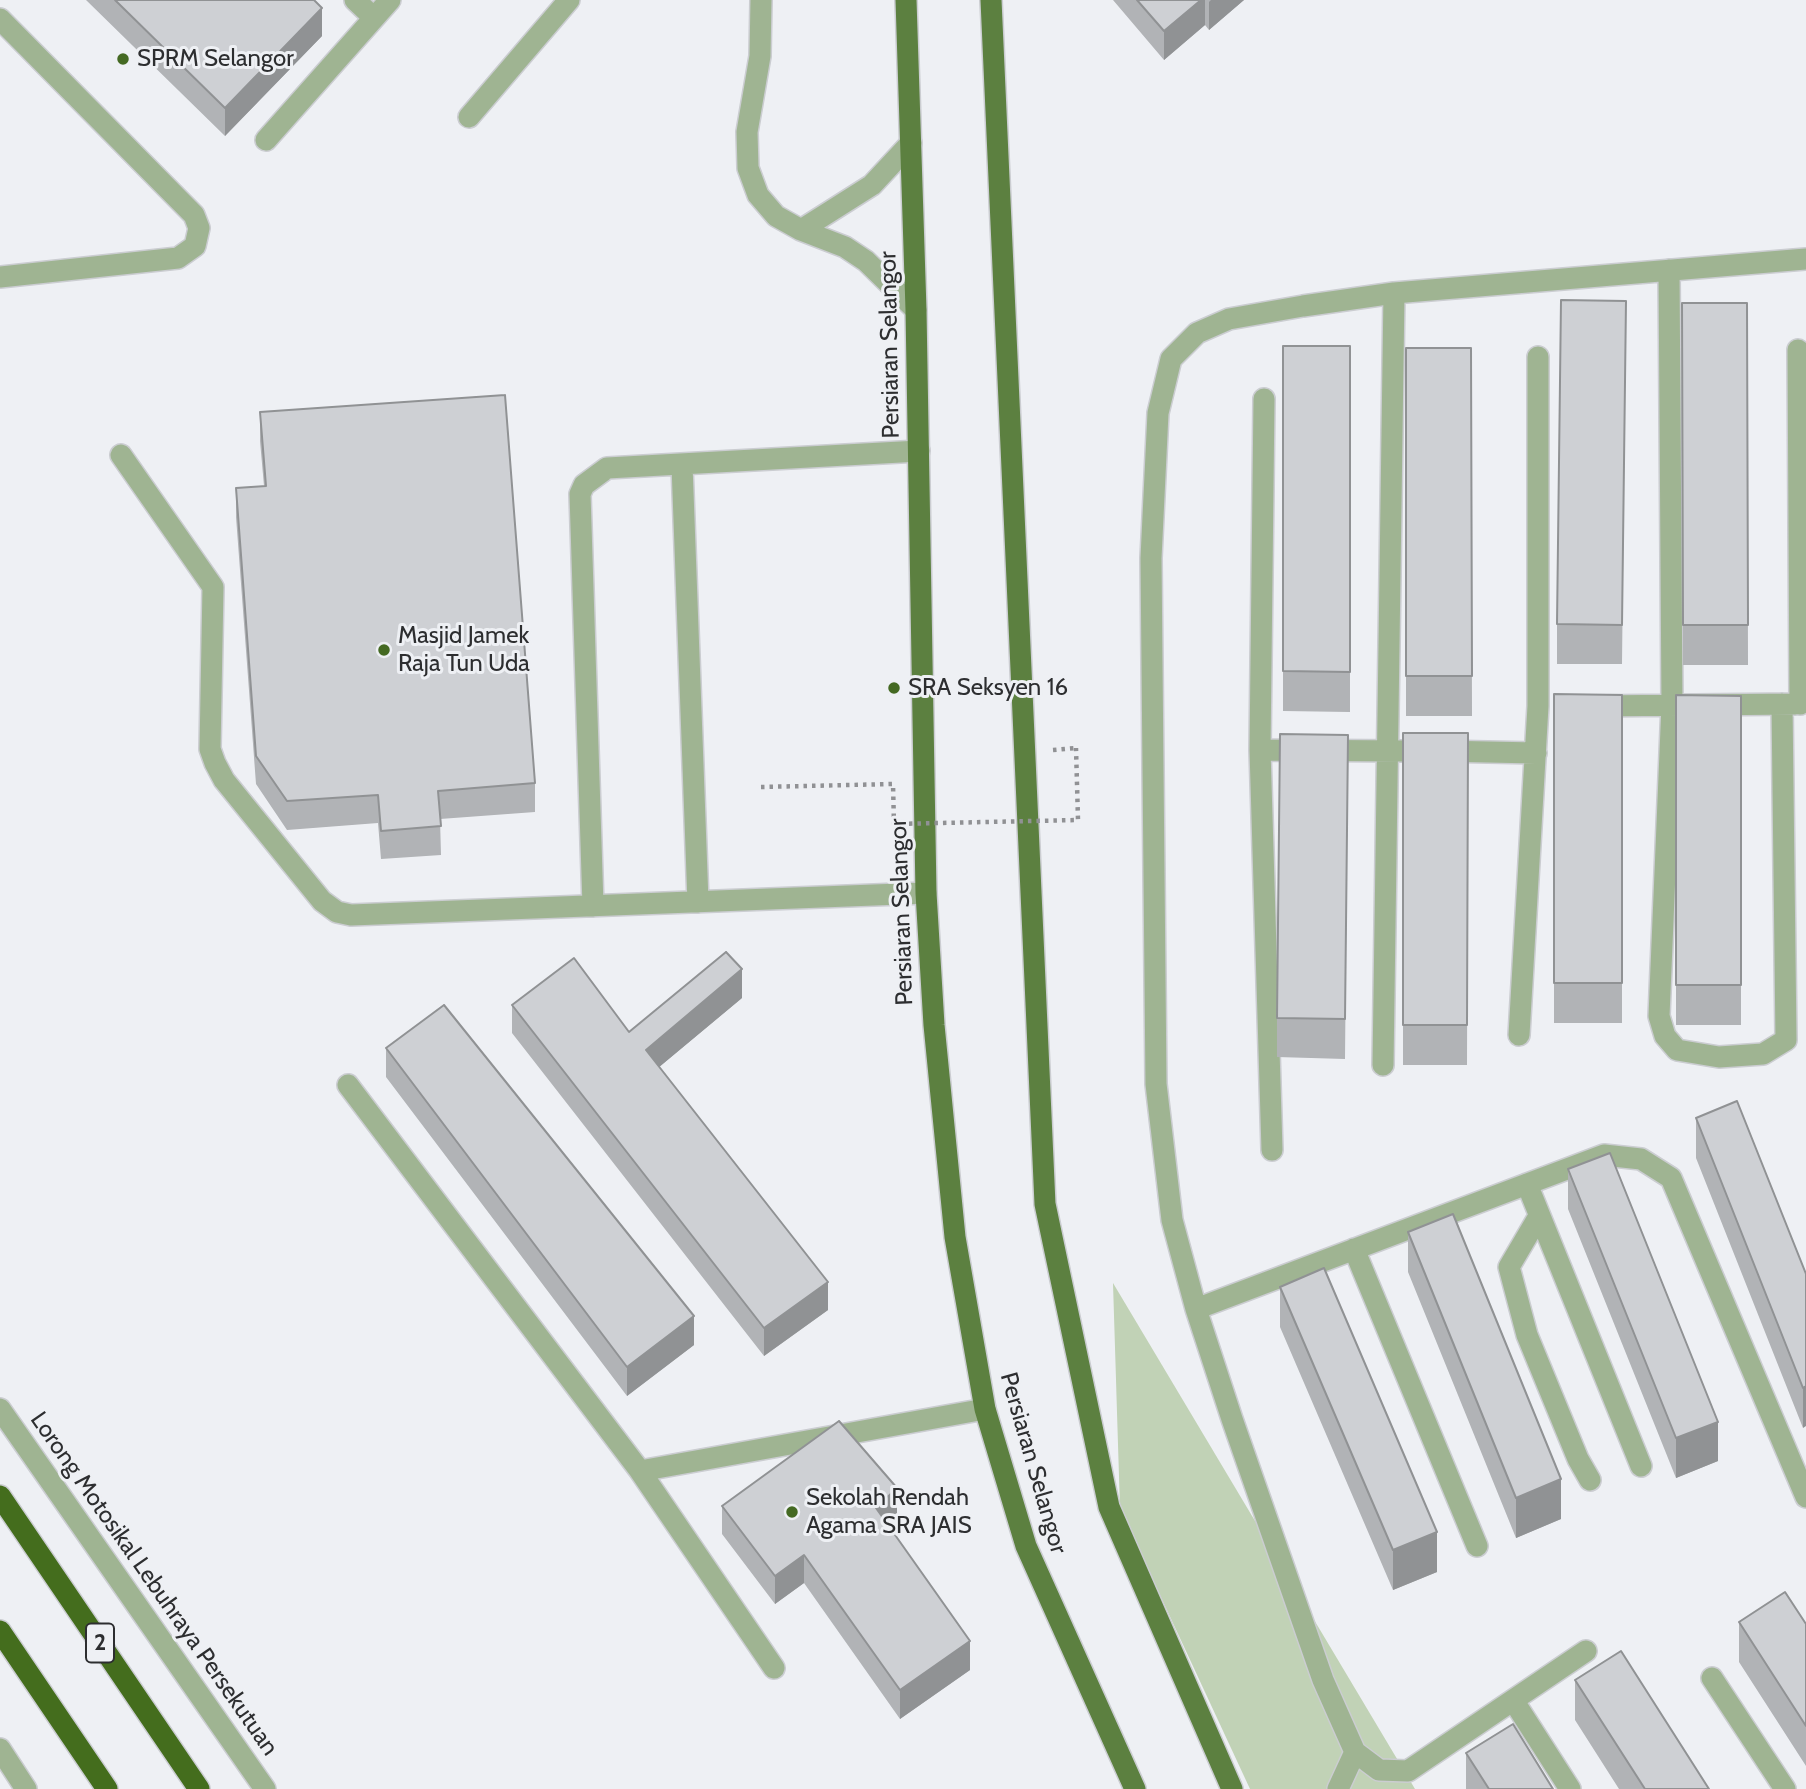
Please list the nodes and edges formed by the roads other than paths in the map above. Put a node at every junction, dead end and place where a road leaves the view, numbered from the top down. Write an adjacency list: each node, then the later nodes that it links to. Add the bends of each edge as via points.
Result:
1 (355, 0): 7 (street)
2 (390, 0): 7 (street)
3 (569, 0): 9 (street)
4 (761, 0): 12 (street, via 761,56 747,132 748,167 758,195 776,216)
5 (906, 0): 11 (main road, Persiaran Selangor)
6 (991, 0): 61 (main road, via 1045,1204 1109,1507)
7 (374, 18): 10 (street)
8 (0, 19): 15 (street, via 194,215 199,228 195,246 178,258)
9 (469, 117)
10 (266, 140)
11 (911, 143): 12 (street, via 872,184); 17 (main road, Persiaran Selangor)
12 (801, 230): 17 (street, via 845,247 866,261)
13 (1806, 259): 14 (street)
14 (1669, 270): 16 (street); 25 (street)
15 (0, 277)
16 (1394, 293): 28 (street); 40 (street, via 1228,319 1197,333 1171,359 1158,413 1151,558 1156,1084 1172,1220)
17 (916, 310): 21 (main road, Persiaran Selangor)
18 (1797, 350): 24 (street)
19 (1538, 357): 26 (street)
20 (1264, 399): 27 (street)
21 (919, 451): 23 (street); 30 (main road, Persiaran Selangor)
22 (121, 455): 32 (street, via 213,587 210,749 215,763 322,901 351,915)
23 (682, 465): 31 (street); 32 (street, via 607,468 591,477 580,494)
24 (1796, 704): 25 (street); 25 (street, via 1786,1040 1763,1054 1719,1057 1677,1050 1665,1036 1659,1016)
25 (1672, 705): 26 (street)
26 (1538, 706): 29 (street)
27 (1261, 750): 28 (street); 36 (street)
28 (1390, 750): 29 (street); 34 (street)
29 (1536, 753): 33 (street)
30 (926, 893): 31 (street); 42 (main road, Persiaran Selangor, via 955,1237)
31 (698, 902): 32 (street)
32 (593, 906)
33 (1518, 1035)
34 (1383, 1065)
35 (348, 1085): 44 (street)
36 (1272, 1150)
37 (1527, 1184): 38 (street); 39 (street); 47 (street, via 1604,1155 1641,1159 1671,1178)
38 (1539, 1216): 43 (street); 45 (street, via 1509,1266 1528,1335 1577,1459)
39 (1354, 1249): 40 (street); 48 (street)
40 (1196, 1309): 55 (street, via 1323,1680)
41 (0, 1409): 59 (street, Lorong Motosikal Lebuhraya Persekutuan)
42 (985, 1409): 44 (street); 60 (main road, Persiaran Selangor, via 1026,1546)
43 (1641, 1466)
44 (640, 1471): 51 (street)
45 (1590, 1480)
46 (0, 1496): 58 (highway, 2)
47 (1806, 1497)
48 (1477, 1546)
49 (0, 1631): 57 (highway)
50 (1586, 1651): 53 (street)
51 (774, 1668)
52 (1713, 1678): 64 (street)
53 (1513, 1700): 55 (street, via 1408,1771 1379,1770); 63 (street)
54 (0, 1749): 56 (street)
55 (1355, 1752): 62 (street)
56 (26, 1789)
57 (107, 1789)
58 (199, 1789)
59 (265, 1789)
60 (1135, 1789)
61 (1232, 1789)
62 (1338, 1789)
63 (1570, 1789)
64 (1785, 1789)

